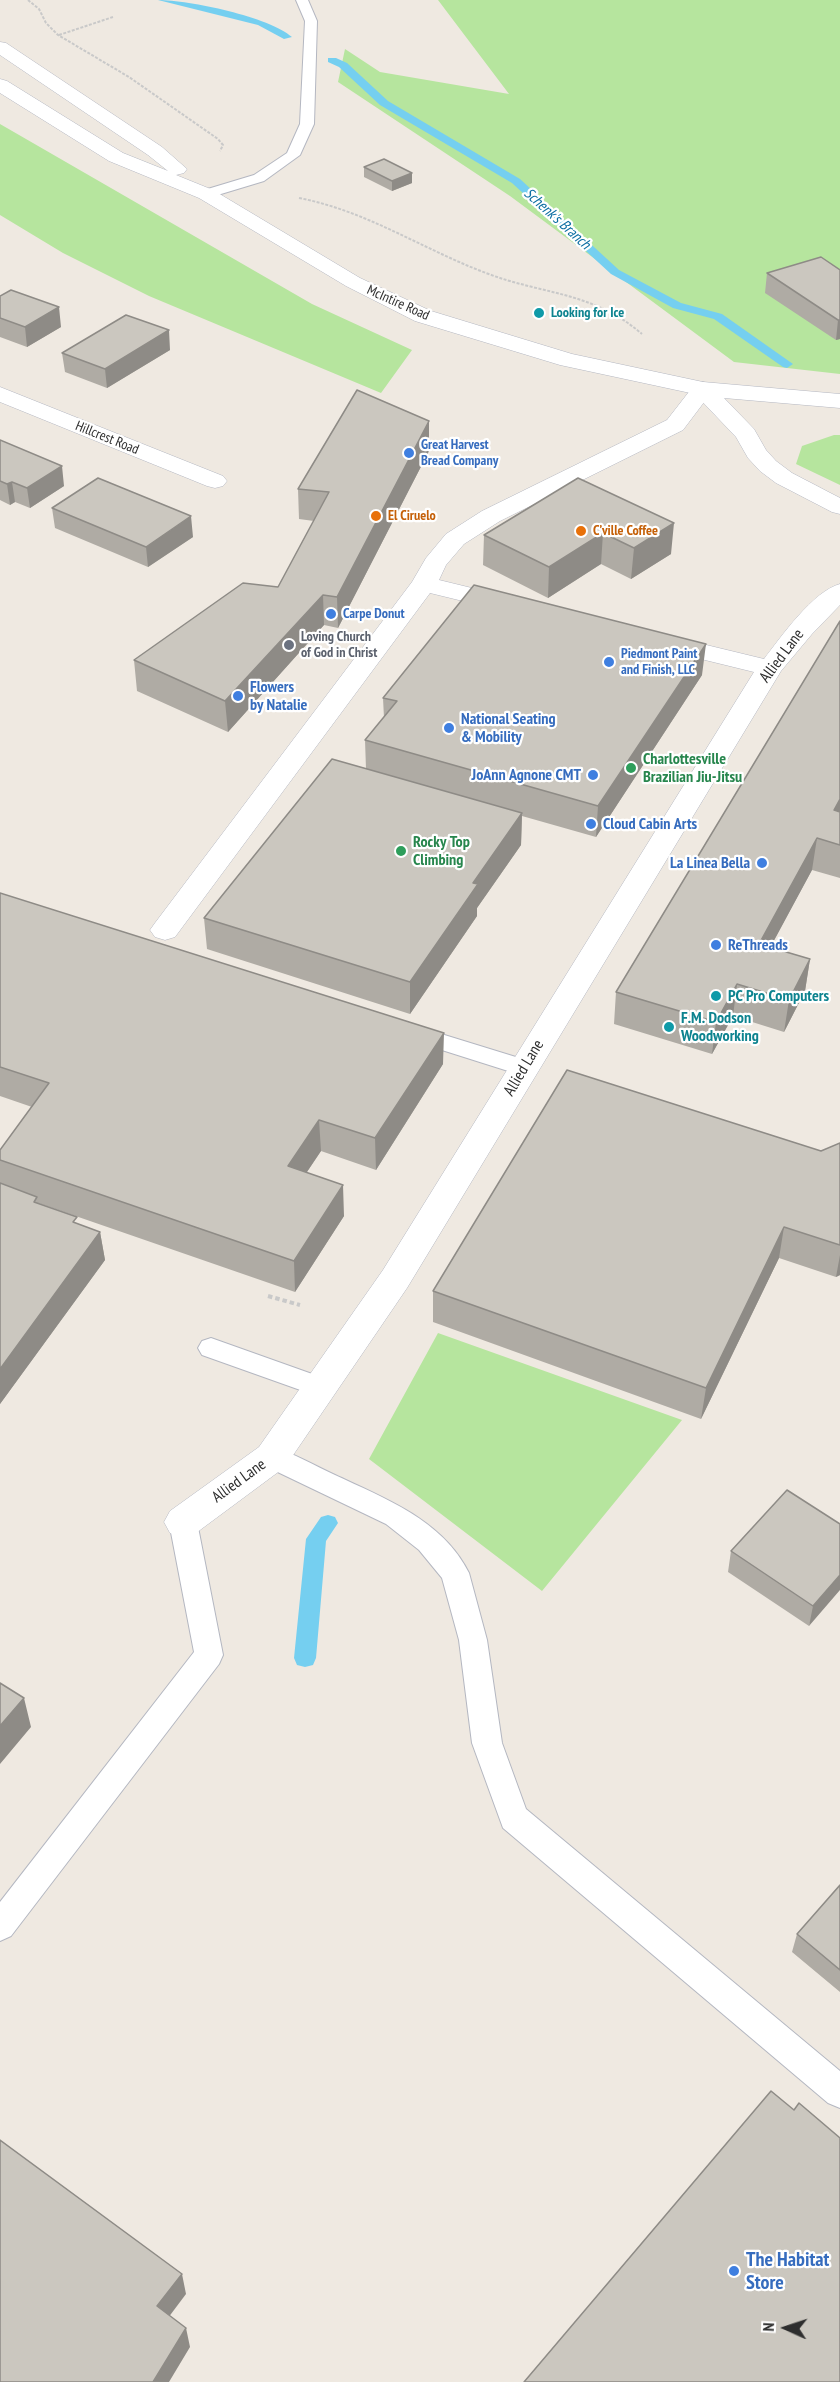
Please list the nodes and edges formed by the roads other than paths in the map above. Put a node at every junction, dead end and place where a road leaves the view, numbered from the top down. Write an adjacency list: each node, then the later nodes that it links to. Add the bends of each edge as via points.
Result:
1 (302, 0): 4 (lane, via 311,21 307,124 292,155 259,178)
2 (0, 47): 4 (street, via 155,151)
3 (0, 86): 4 (street, McIntire Road, via 116,157)
4 (206, 194): 5 (street, McIntire Road, via 354,282 423,316 568,360)
5 (703, 389): 7 (street, McIntire Road); 9 (street, via 746,434 768,466); 10 (street, via 675,425 491,516 455,539)
6 (0, 394): 8 (street, Hillcrest Road)
7 (840, 401)
8 (215, 481)
9 (840, 507)
10 (424, 584): 12 (street); 15 (street)
11 (840, 592): 14 (street, Allied Lane)
12 (531, 610)
13 (644, 638): 14 (street)
14 (770, 668): 17 (street, Allied Lane)
15 (166, 939)
16 (398, 1028): 17 (lane)
17 (524, 1068): 19 (street, Allied Lane, via 394,1279)
18 (211, 1348): 19 (lane)
19 (320, 1387): 20 (street, Allied Lane)
20 (272, 1456): 21 (street, Allied Lane); 23 (lane, via 396,1516 429,1542 455,1573 473,1640 487,1743 514,1818)
21 (183, 1522): 22 (lane, via 209,1655)
22 (0, 1926)
23 (840, 2092)

